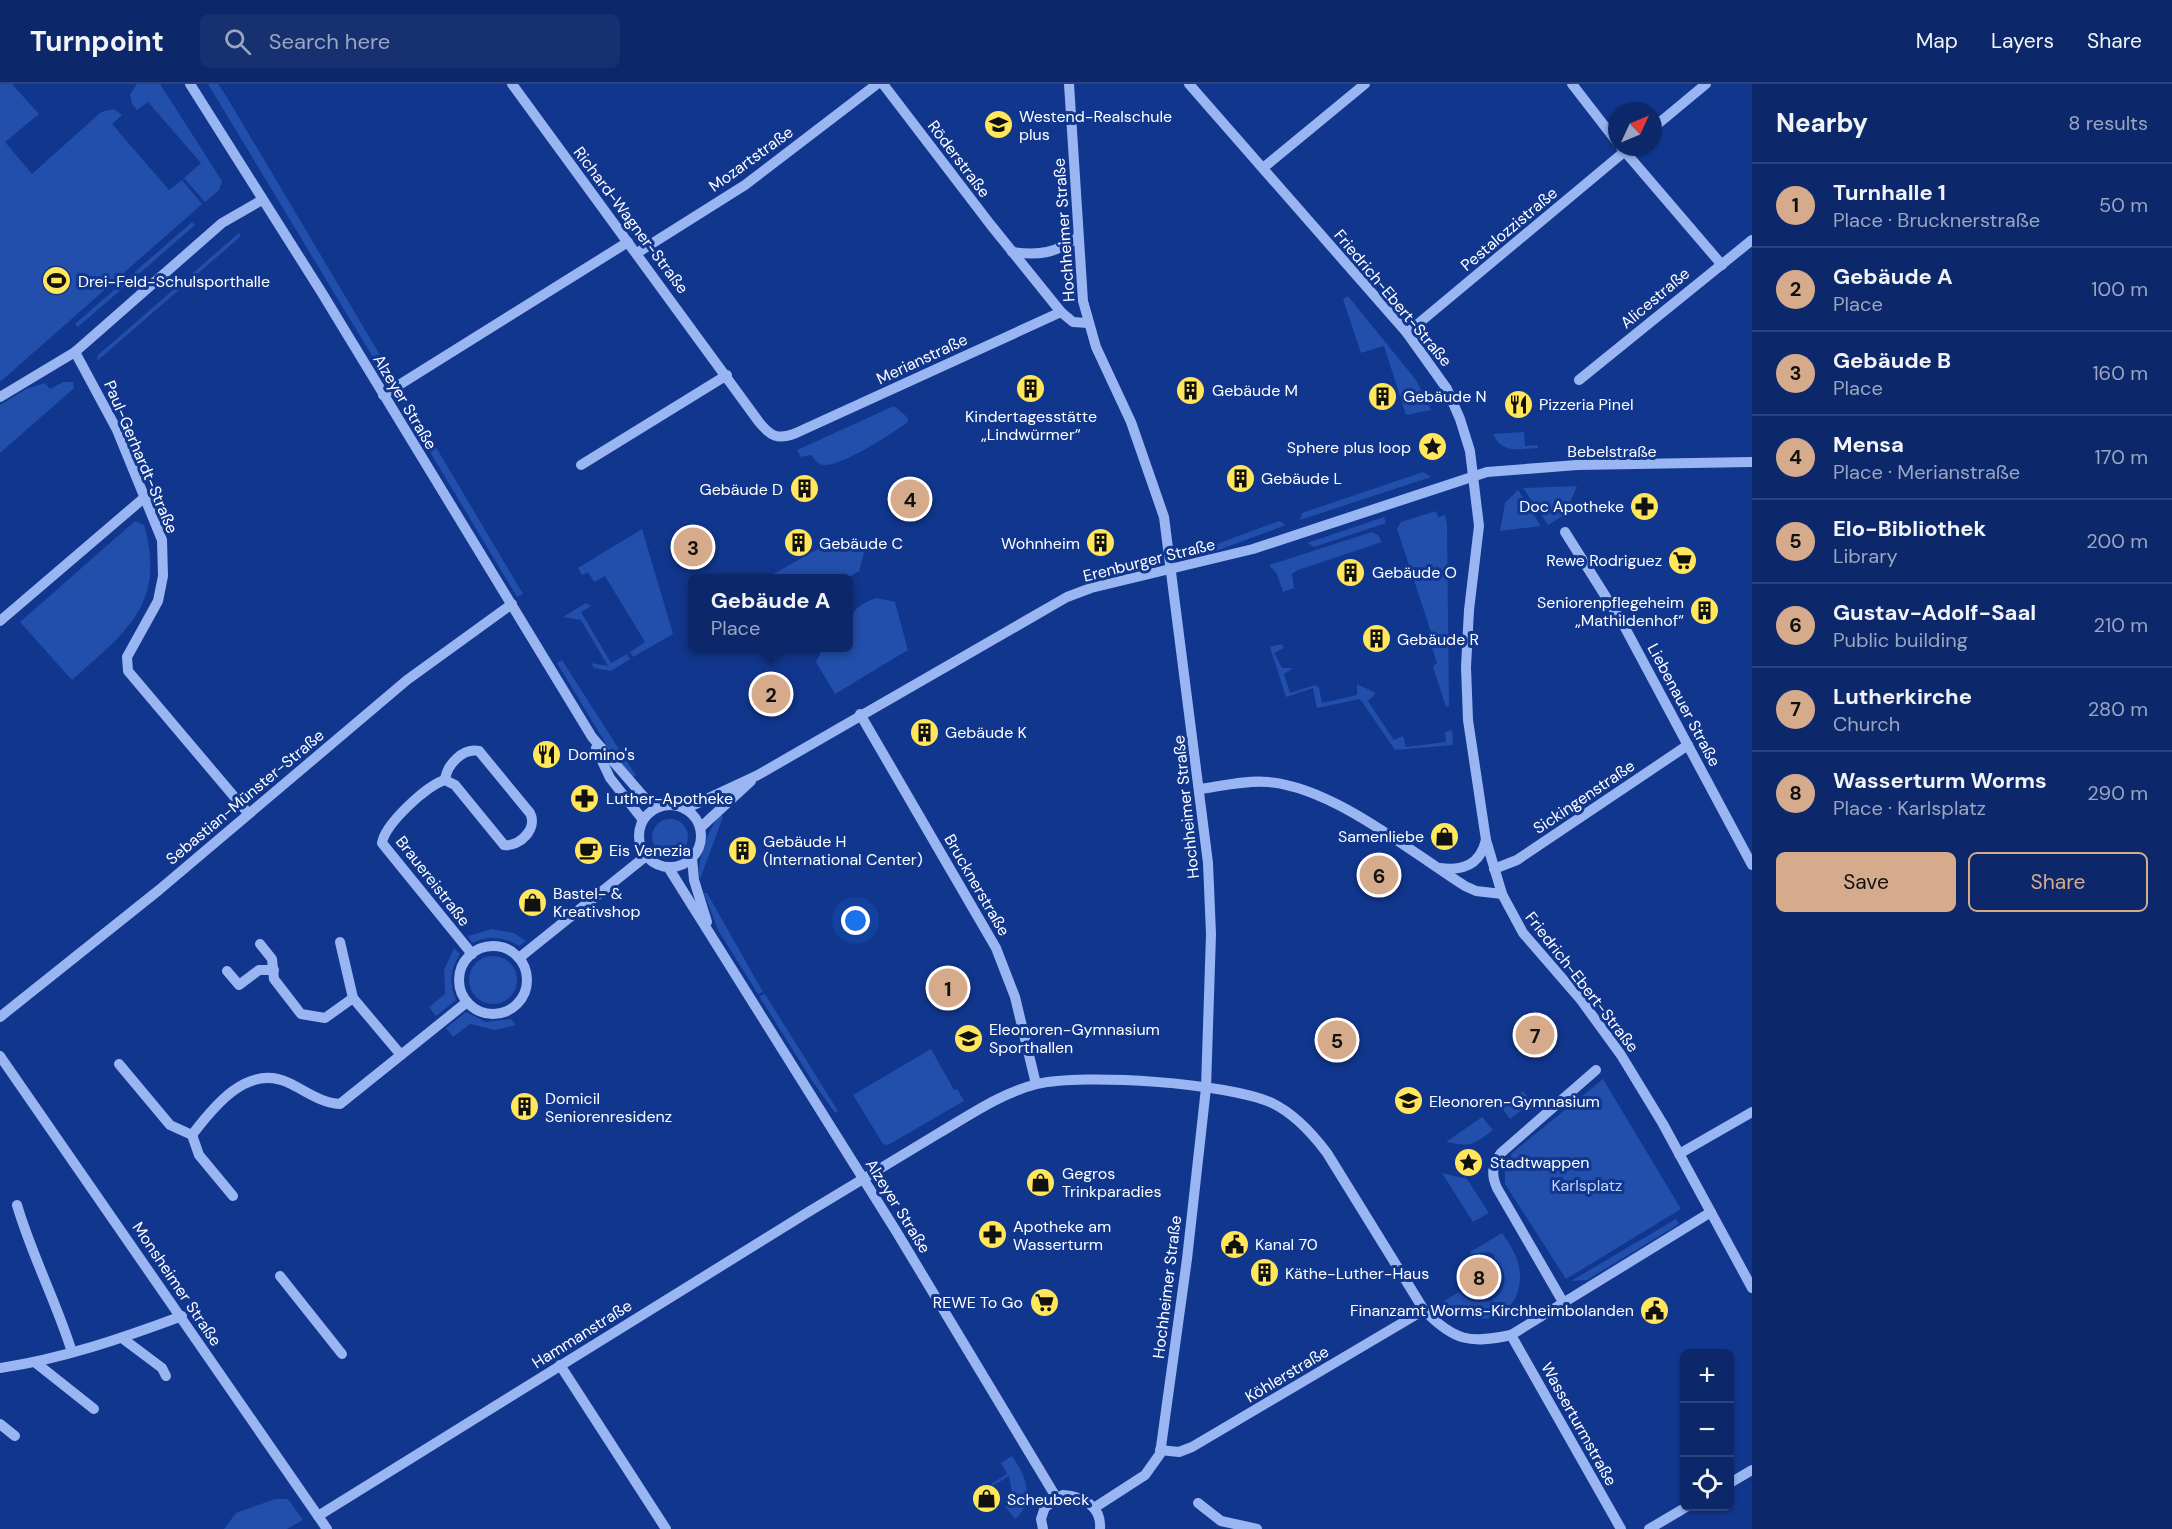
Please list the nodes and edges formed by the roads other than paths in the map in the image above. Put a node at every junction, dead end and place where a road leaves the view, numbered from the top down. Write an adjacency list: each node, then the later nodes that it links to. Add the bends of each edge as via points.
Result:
1 (190, 84): 15 (street, Alzeyer Straße)
2 (877, 84): 20 (street, Mozartstraße, via 745,185)
3 (884, 84): 19 (street, Röderstraße)
4 (1069, 84): 16 (street, Hochheimer Straße)
5 (1189, 84): 14 (street, Friedrich-Ebert-Straße)
6 (1365, 84): 14 (street)
7 (1572, 84): 11 (street)
8 (1706, 84): 10 (street)
9 (518, 86): 18 (street, Richard-Wagner-Straße)
10 (1662, 121)
11 (1608, 130)
12 (1617, 156): 24 (street, Pestalozzistraße)
13 (1631, 156): 21 (street)
14 (1263, 168): 24 (street, Friedrich-Ebert-Straße)
15 (262, 200): 25 (street, via 222,223); 28 (street, Alzeyer Straße)
16 (1078, 237): 19 (street, via 1048,253); 23 (street, Hochheimer Straße)
17 (1752, 240): 21 (street, Alicestraße)
18 (628, 242): 20 (street, Richard-Wagner-Straße); 28 (street)
19 (1012, 252): 22 (street, Röderstraße)
20 (637, 253): 26 (street, Richard-Wagner-Straße)
21 (1722, 265): 27 (street, Alicestraße)
22 (1061, 312): 23 (street, Röderstraße, via 1073,322); 30 (street, Merianstraße)
23 (1088, 323): 36 (street, Hochheimer Straße, via 1155,485)
24 (1407, 333): 33 (street, Friedrich-Ebert-Straße, via 1439,374 1454,404 1466,435)
25 (75, 352): 29 (street); 34 (street, Paul-Gerhardt-Straße, via 101,397)
26 (727, 375): 30 (street, Richard-Wagner-Straße, via 769,434 780,439); 32 (street)
27 (1579, 380)
28 (383, 395): 37 (street, Alzeyer Straße)
29 (0, 397)
30 (796, 434)
31 (1752, 462): 33 (street, Bebelstraße, via 1577,465)
32 (580, 465)
33 (1474, 475): 36 (street, Erenburger Straße, via 1253,549); 50 (street, Friedrich-Ebert-Straße, via 1478,536 1466,667 1468,720)
34 (146, 496): 38 (street); 47 (street, Paul-Gerhardt-Straße, via 161,536 163,576 158,601 127,657 128,670)
35 (1565, 532): 41 (street, Liebenauer Straße, via 1623,624)
36 (1172, 570): 39 (street, Erenburger Straße, via 1067,597); 44 (street, Hochheimer Straße)
37 (512, 604): 40 (street, Alzeyer Straße); 47 (street, Sebastian-Münster-Straße, via 407,680)
38 (0, 621)
39 (860, 714): 42 (street, Erenburger Straße); 72 (street, Brucknerstraße, via 996,948 1019,1012)
40 (592, 737): 45 (street, Alzeyer Straße, via 644,797); 48 (street, Alzeyer Straße, via 610,778)
41 (1688, 745): 53 (street, Liebenauer Straße); 56 (street, Sickingenstraße, via 1517,860)
42 (758, 775): 46 (street, Erenburger Straße); 49 (street, Erenburger Straße)
43 (445, 780): 43 (street, Brauereistraße, via 455,785 504,845 515,843 532,829 530,813 479,751 467,752 455,760); 61 (street, Brauereistraße, via 400,814 386,830 382,843)
44 (1200, 789): 55 (street, via 1268,782 1297,788 1358,817); 73 (street, Hochheimer Straße, via 1211,934)
45 (659, 807): 46 (street); 48 (street)
46 (686, 809): 49 (street)
47 (248, 813): 67 (street, Sebastian-Münster-Straße, via 159,891)
48 (643, 820): 51 (street, via 639,836)
49 (700, 828): 52 (street, Alzeyer Straße, via 700,844)
50 (1486, 840): 55 (street, via 1483,850 1468,866 1453,870); 56 (street, Friedrich-Ebert-Straße)
51 (646, 856): 54 (street); 62 (street)
52 (692, 858): 54 (street); 58 (street, Alzeyer Straße, via 694,880)
53 (1752, 865)
54 (668, 867): 58 (street, Alzeyer Straße)
55 (1436, 867): 57 (street, via 1476,891)
56 (1494, 869): 57 (street, Friedrich-Ebert-Straße)
57 (1502, 894): 76 (street, Friedrich-Ebert-Straße, via 1523,933 1616,1047)
58 (711, 933): 77 (street, Alzeyer Straße)
59 (340, 942): 65 (street)
60 (260, 944): 63 (street, via 272,959)
61 (472, 954): 62 (street, via 488,946 499,947); 66 (street, via 460,973)
62 (519, 958): 66 (street, via 527,987 516,1005 497,1014 486,1013)
63 (274, 970): 64 (street, via 259,970 239,985); 65 (street, via 280,989 301,1014 325,1018)
64 (227, 971)
65 (353, 998): 68 (street)
66 (467, 1002): 68 (street)
67 (0, 1017)
68 (401, 1055): 75 (street, via 340,1104 326,1102 276,1078 256,1078 212,1109)
69 (0, 1056): 85 (street, Monsheimer Straße)
70 (119, 1064): 75 (street, via 170,1125)
71 (1596, 1070): 83 (street, via 1501,1154 1493,1168 1497,1188)
72 (1036, 1084): 73 (street, Hammanstraße, via 1095,1079); 77 (street, Hammanstraße, via 1003,1096)
73 (1206, 1088): 84 (street, Hammanstraße, via 1254,1096 1273,1104 1311,1132 1356,1197); 97 (street, Hochheimer Straße)
74 (1752, 1112): 76 (street)
75 (192, 1135): 78 (street, via 199,1155)
76 (1679, 1154): 80 (street, Friedrich-Ebert-Straße)
77 (863, 1178): 91 (street, Hammanstraße); 100 (street, Alzeyer Straße)
78 (233, 1196)
79 (17, 1205): 88 (street, via 30,1250 60,1313)
80 (1712, 1212): 82 (street, Friedrich-Ebert-Straße); 83 (street)
81 (280, 1276): 89 (street)
82 (1752, 1288)
83 (1563, 1302): 86 (street)
84 (1424, 1310): 86 (street, Hammanstraße, via 1444,1330 1464,1339 1484,1341); 97 (street, Köhlerstraße, via 1192,1447 1179,1452)
85 (182, 1316): 87 (street); 104 (street, Monsheimer Straße)
86 (1511, 1335): 110 (street, Wasserturmstraße)
87 (122, 1338): 88 (street); 93 (street, via 162,1368)
88 (72, 1352): 90 (street)
89 (342, 1354)
90 (36, 1363): 92 (street); 94 (street)
91 (560, 1365): 104 (street, Hammanstraße); 106 (street)
92 (0, 1368)
93 (166, 1376)
94 (94, 1409)
95 (0, 1424): 96 (street)
96 (15, 1436)
97 (1161, 1450): 102 (street, Hochheimer Straße, via 1157,1462 1145,1475)
98 (1752, 1470): 99 (street)
99 (1734, 1481)
100 (1056, 1497): 102 (street, via 1075,1497); 107 (street, via 1043,1510)
101 (1198, 1503): 109 (street, via 1221,1521)
102 (1094, 1508): 108 (street, via 1100,1518)
103 (1680, 1511): 111 (street)
104 (318, 1516): 105 (street, Monsheimer Straße)
105 (327, 1529)
106 (666, 1529)
107 (1043, 1529)
108 (1100, 1529)
109 (1257, 1529)
110 (1621, 1529)
111 (1649, 1529)

